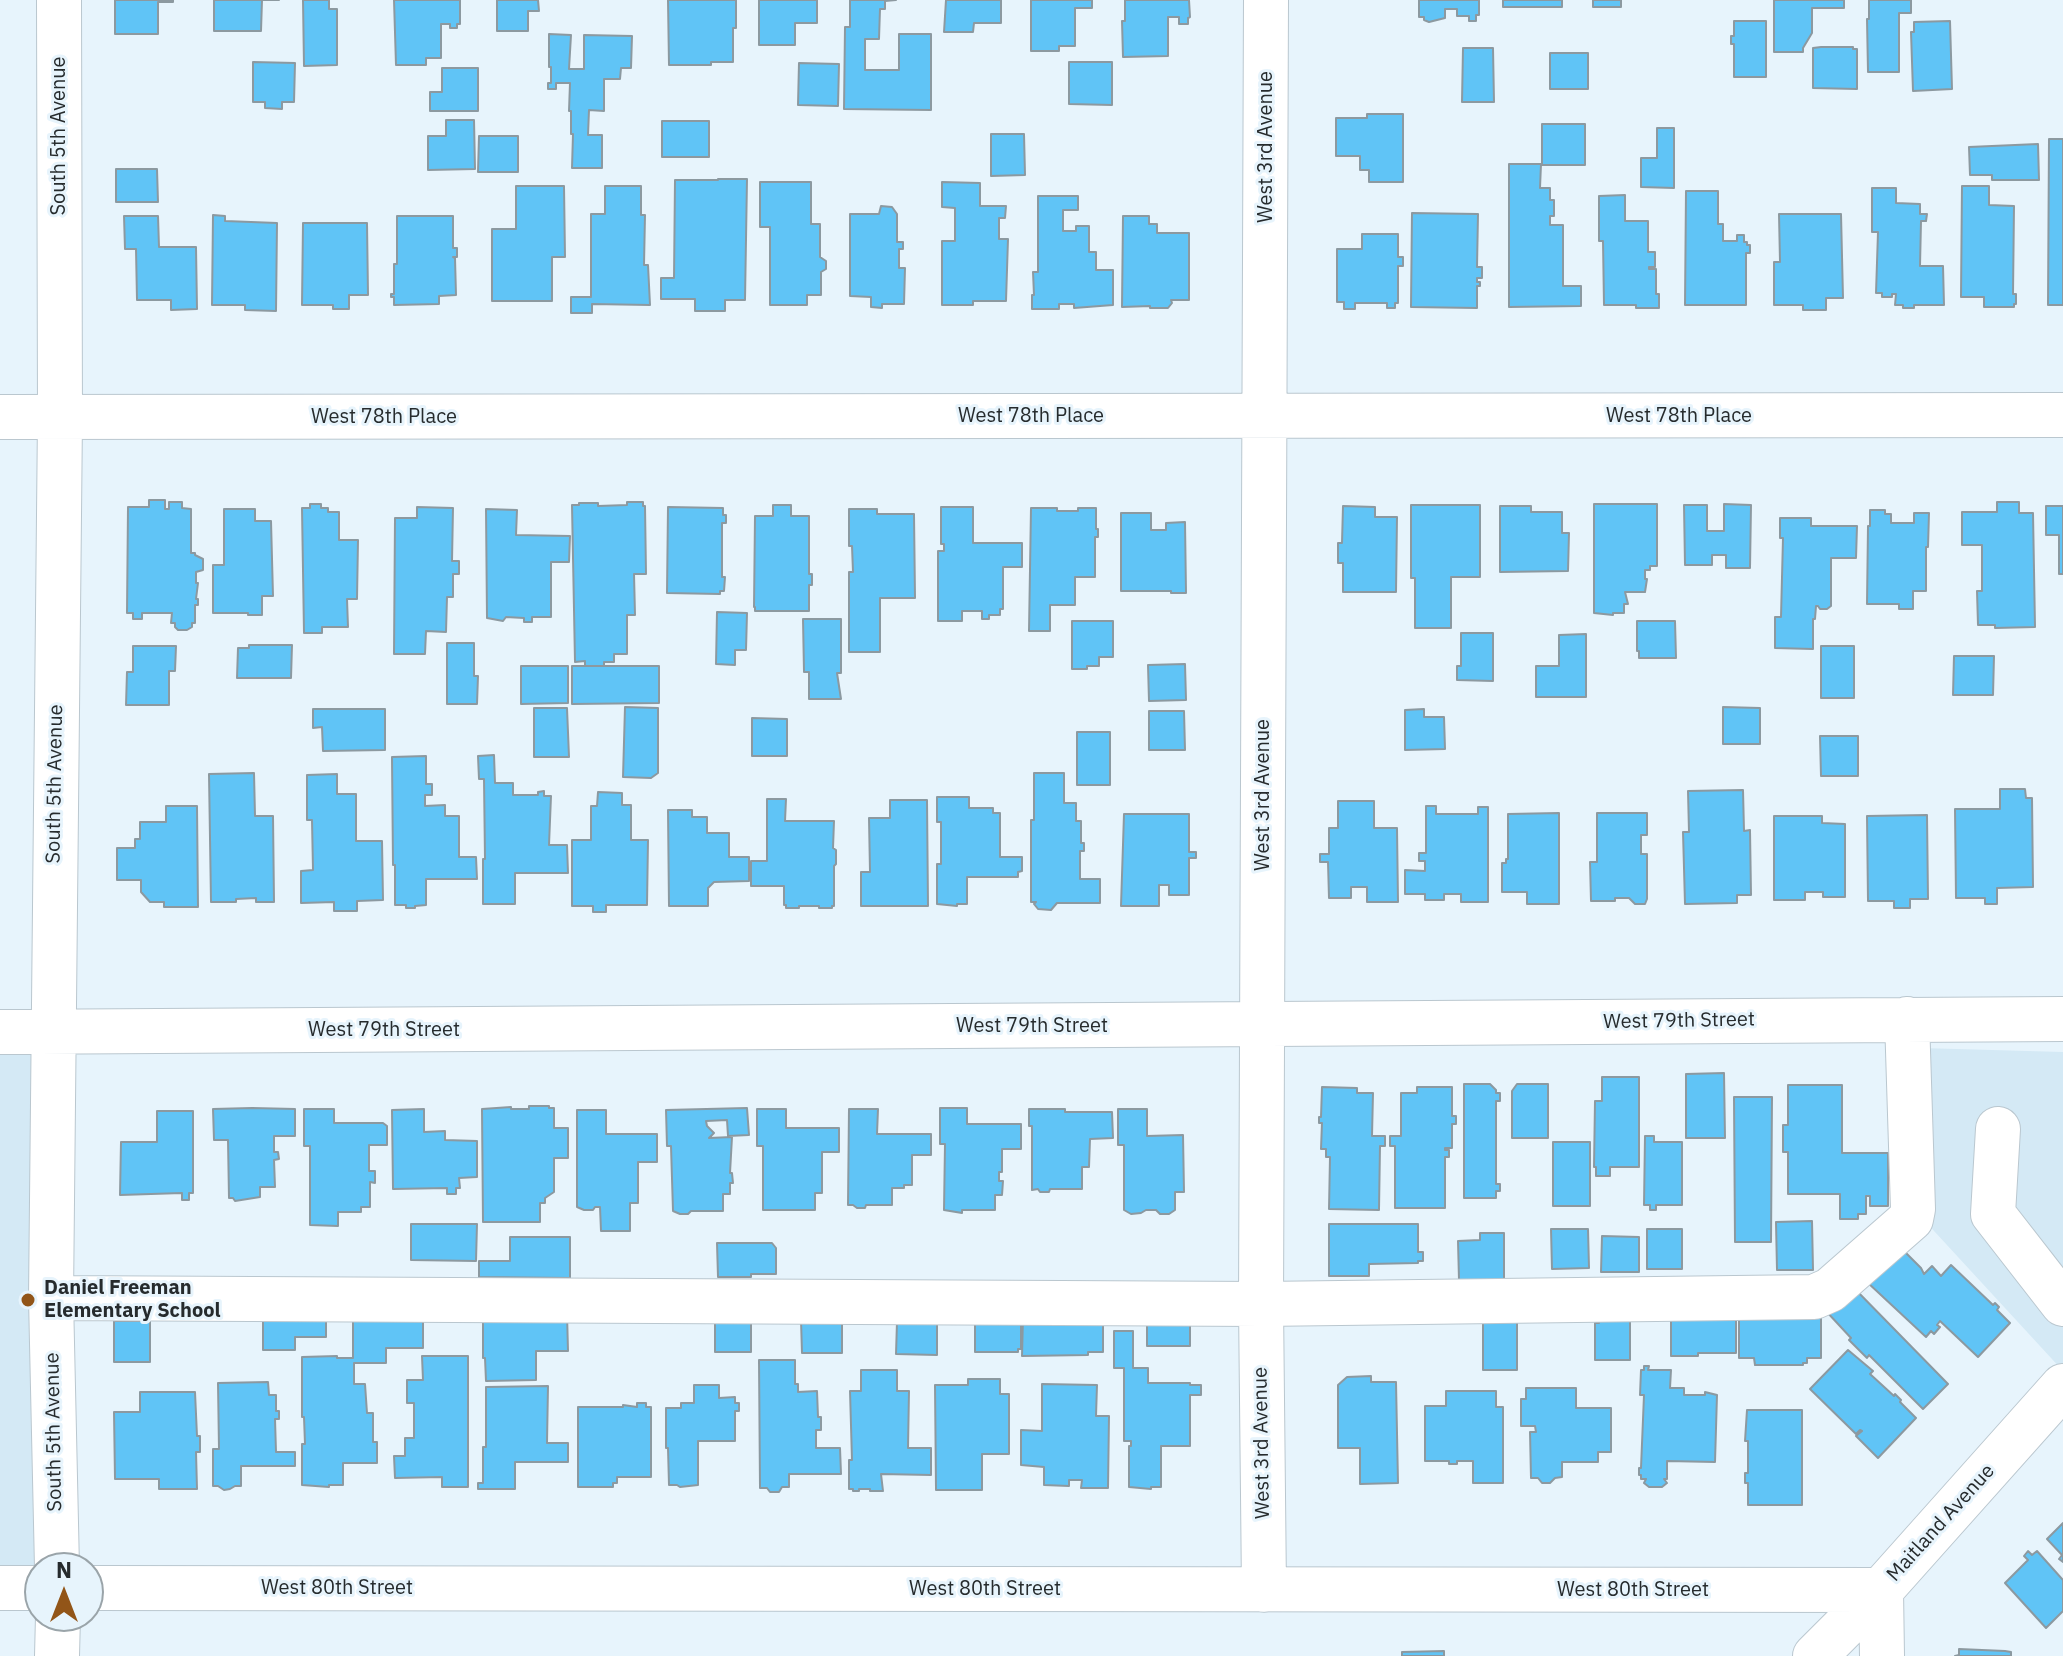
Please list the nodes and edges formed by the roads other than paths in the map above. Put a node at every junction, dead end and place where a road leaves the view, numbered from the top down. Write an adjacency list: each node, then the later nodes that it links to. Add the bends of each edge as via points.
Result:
1 (59, 0): 6 (street, South 5th Avenue)
2 (1266, 0): 4 (street, West 3rd Avenue)
3 (2063, 415): 4 (street, West 78th Place)
4 (1265, 416): 6 (street, West 78th Place); 9 (street, West 3rd Avenue)
5 (0, 417): 6 (street, West 78th Place)
6 (60, 417): 11 (street, South 5th Avenue)
7 (1907, 1019): 8 (street, West 79th Street); 9 (street, West 79th Street); 14 (street, via 1911,1219 1830,1290 1814,1297)
8 (2063, 1019)
9 (1262, 1025): 11 (street, West 79th Street); 14 (street, West 3rd Avenue)
10 (0, 1032): 11 (street, West 79th Street)
11 (52, 1032): 13 (street, South 5th Avenue)
12 (1998, 1129): 15 (street, via 1993,1214)
13 (51, 1298): 14 (street); 17 (street, South 5th Avenue)
14 (1261, 1304): 21 (street, West 3rd Avenue)
15 (2063, 1304)
16 (2063, 1386): 22 (street, Maitland Avenue)
17 (57, 1552)
18 (0, 1588): 19 (street)
19 (24, 1588)
20 (104, 1588): 21 (street, West 80th Street)
21 (1264, 1590): 22 (street, West 80th Street)
22 (1881, 1590): 25 (street, Maitland Avenue); 26 (street)
23 (58, 1632): 24 (street)
24 (57, 1656)
25 (1815, 1656)
26 (1882, 1656)

